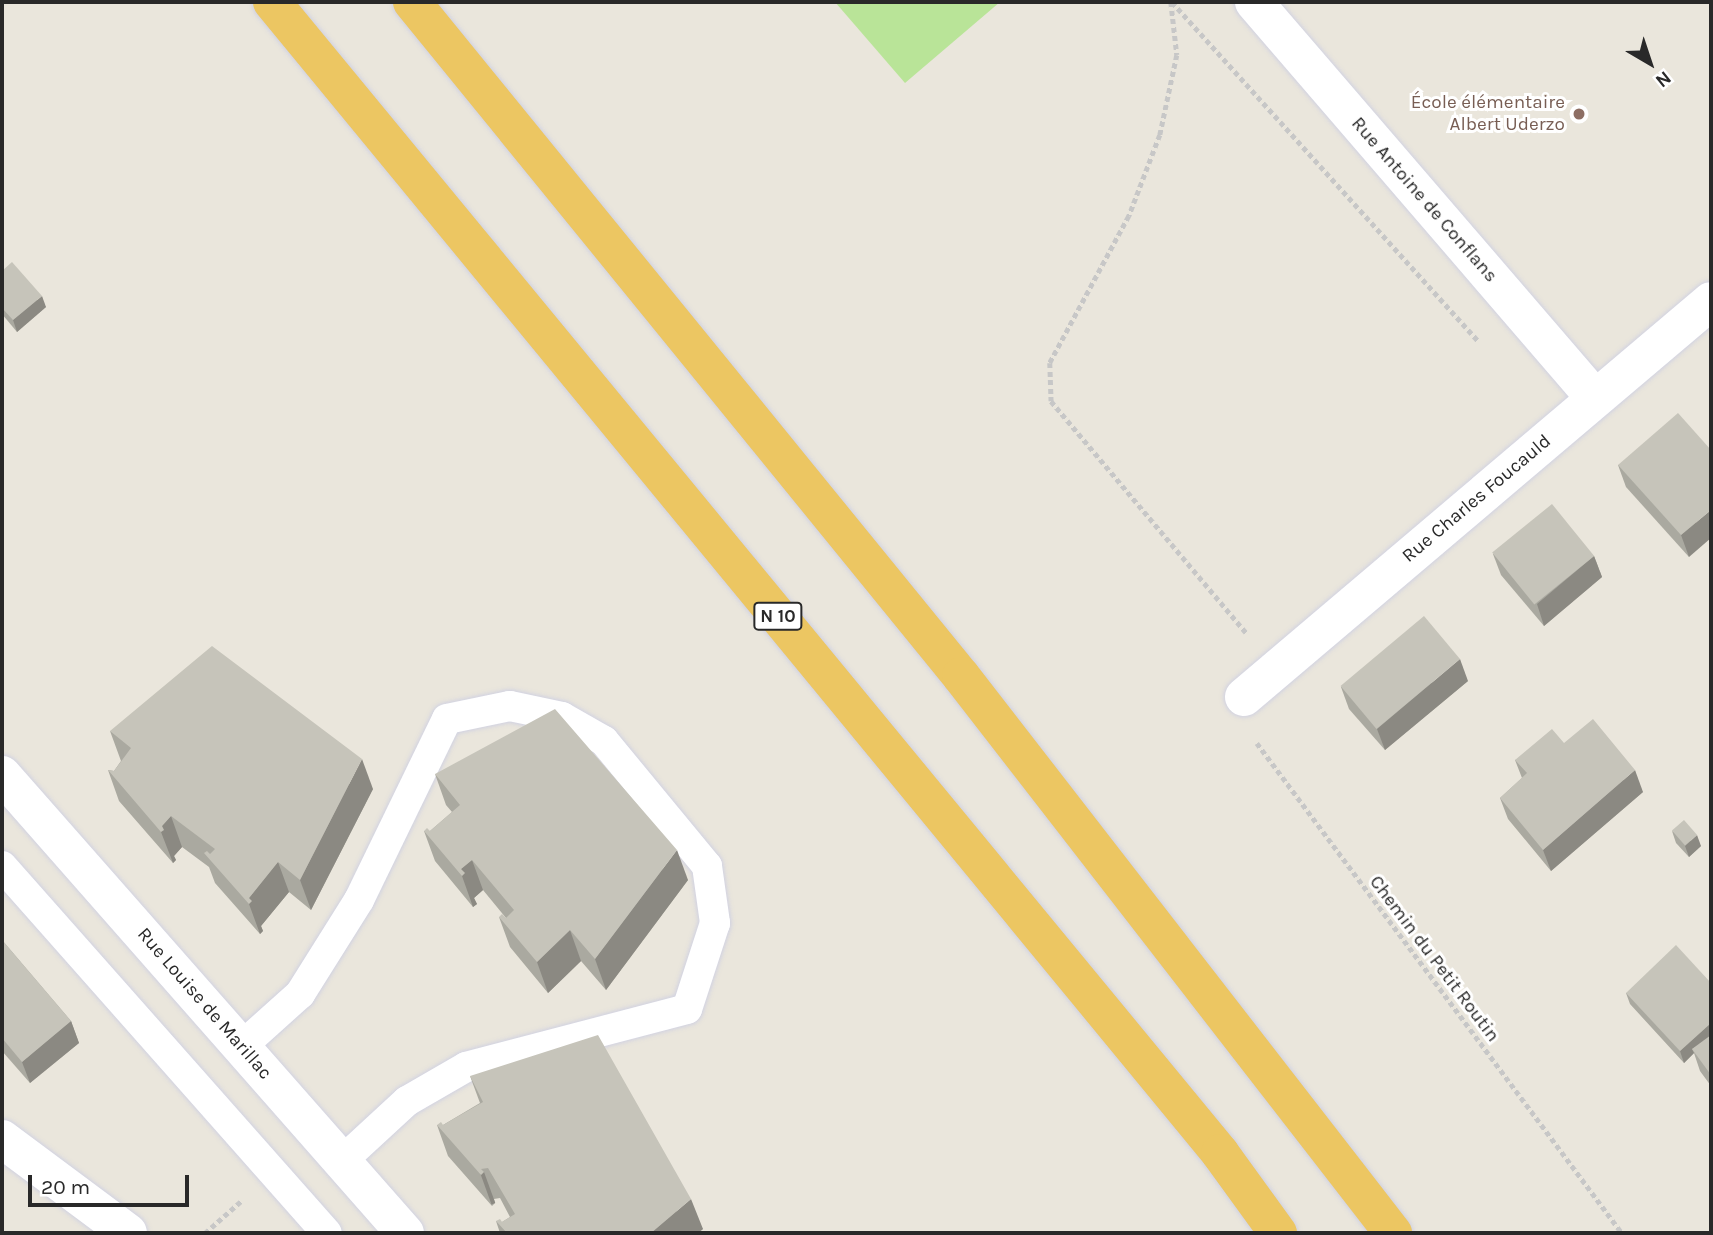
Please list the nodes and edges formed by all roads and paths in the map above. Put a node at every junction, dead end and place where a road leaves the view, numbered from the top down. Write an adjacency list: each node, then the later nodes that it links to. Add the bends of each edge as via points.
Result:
1 (272, 2): 15 (highway, N 10, via 1220,1153)
2 (412, 2): 24 (highway, via 961,676)
3 (1171, 2): 6 (path); 8 (path, via 1177,55 1160,135 1129,216 1050,363 1051,401)
4 (1254, 2): 7 (street, Rue Antoine de Conflans)
5 (1711, 301): 7 (street, Rue Charles Foucauld)
6 (1485, 348)
7 (1595, 398): 8 (street, Rue Charles Foucauld)
8 (1276, 670): 9 (street, Rue Charles Foucauld)
9 (1244, 697): 25 (path, Chemin du Petit Routin, via 1240,720)
10 (2, 775): 12 (street, Rue Louise de Marillac)
11 (2, 866): 20 (lane)
12 (242, 1046): 14 (street, Rue Louise de Marillac); 14 (lane, via 300,994 359,900 447,719 510,706 562,717 604,741 707,866 715,923 687,1009 466,1068 407,1101)
13 (2, 1139): 18 (street)
14 (341, 1161): 17 (street, Rue Louise de Marillac)
15 (1238, 1181): 22 (highway); 23 (highway, N 10)
16 (243, 1199): 19 (path)
17 (375, 1217): 21 (street, Rue Louise de Marillac)
18 (128, 1233)
19 (205, 1233)
20 (327, 1233)
21 (405, 1233)
22 (1264, 1233)
23 (1278, 1233)
24 (1393, 1233)
25 (1622, 1233)

